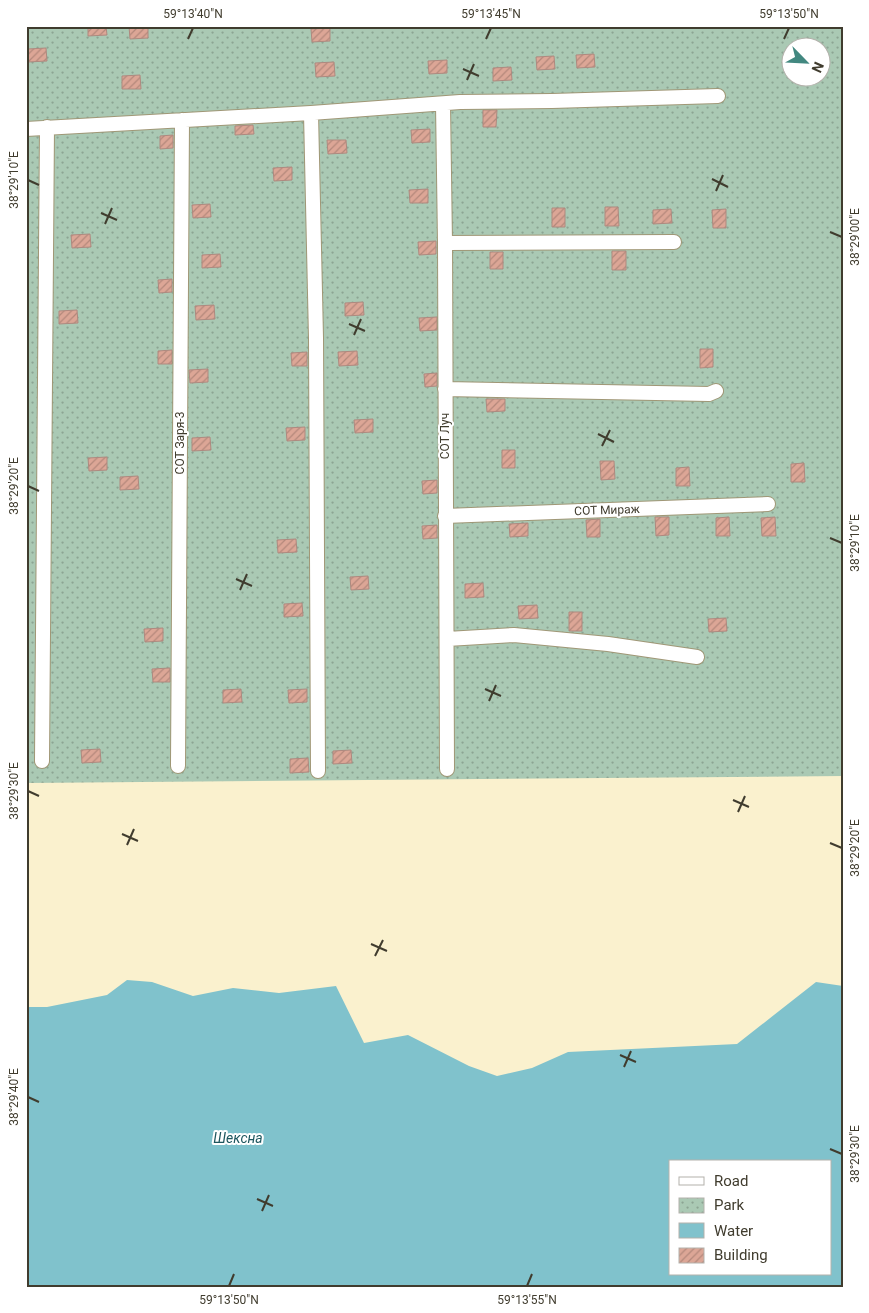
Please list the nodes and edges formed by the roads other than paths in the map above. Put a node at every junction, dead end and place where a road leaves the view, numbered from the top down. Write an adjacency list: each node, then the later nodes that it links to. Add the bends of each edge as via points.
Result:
1 (718, 96): 2 (street)
2 (443, 104): 3 (street); 8 (street, СОТ Луч)
3 (311, 113): 4 (street); 18 (street)
4 (182, 120): 5 (street); 16 (street, СОТ Заря-3)
5 (47, 127): 6 (street); 15 (street)
6 (26, 128)
7 (674, 242): 8 (street)
8 (445, 243): 9 (street, СОТ Луч)
9 (445, 389): 10 (street, via 709,394); 12 (street, СОТ Луч)
10 (716, 391)
11 (768, 504): 12 (street, СОТ Мираж)
12 (445, 516): 13 (street, СОТ Луч)
13 (447, 639): 14 (street, via 514,635); 17 (street, СОТ Луч)
14 (697, 657)
15 (42, 761)
16 (178, 766)
17 (447, 769)
18 (318, 771)

